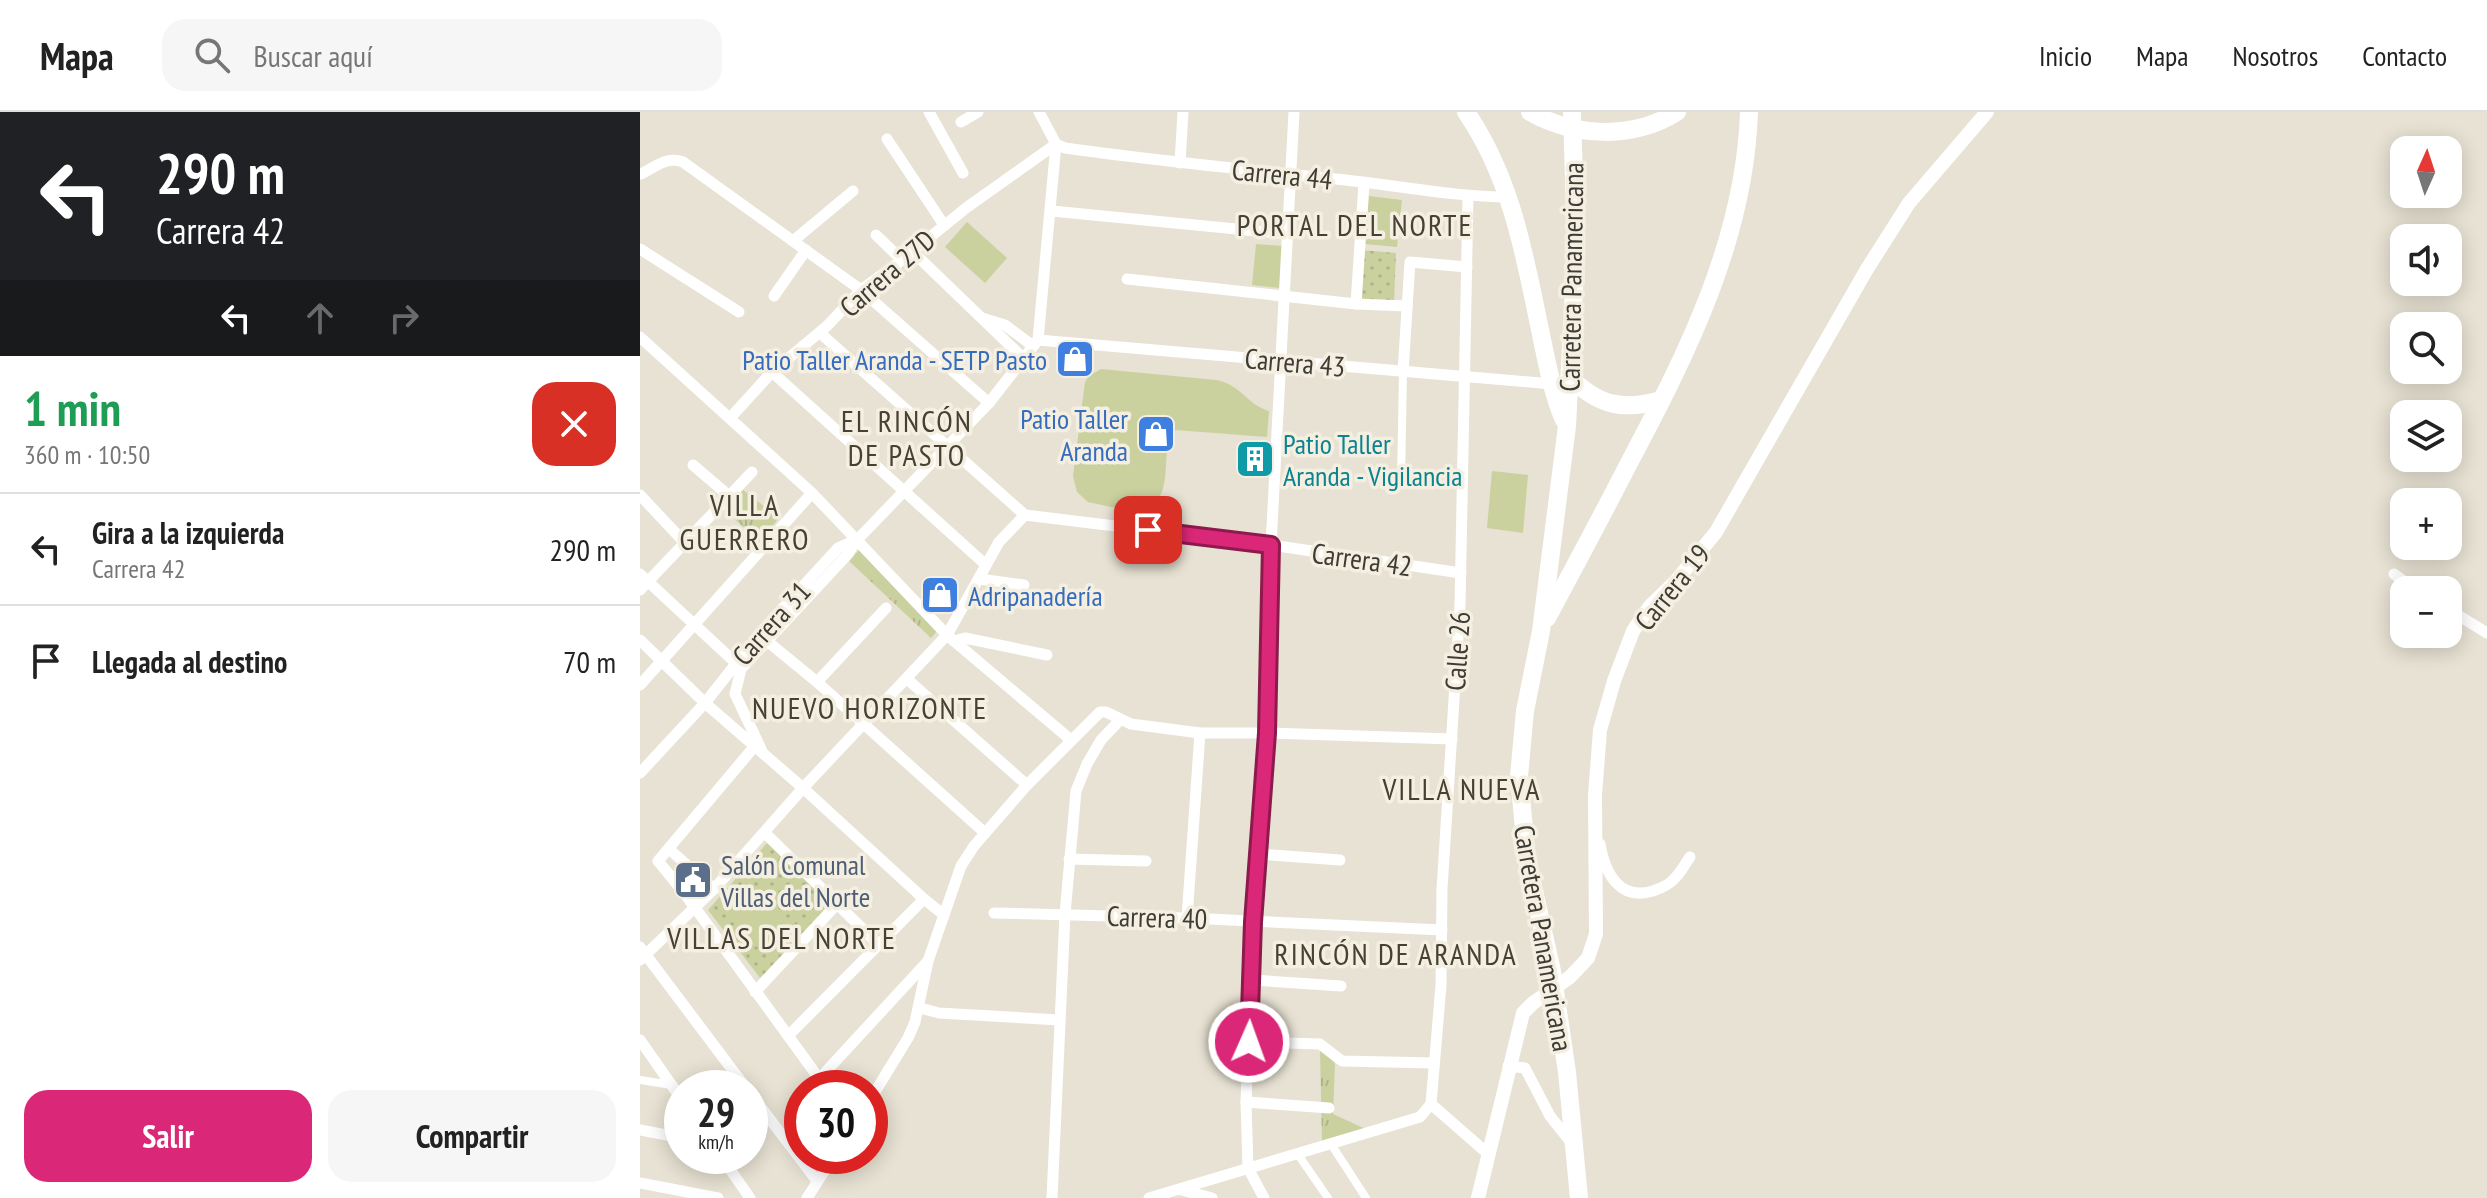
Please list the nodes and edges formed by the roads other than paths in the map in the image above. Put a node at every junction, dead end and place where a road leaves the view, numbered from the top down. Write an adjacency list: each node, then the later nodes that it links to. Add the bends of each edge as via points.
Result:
1 (929, 112): 16 (street)
2 (978, 112): 12 (street)
3 (1039, 112): 14 (street)
4 (1183, 112): 15 (street)
5 (1294, 112): 18 (street)
6 (1466, 112): 22 (highway)
7 (1572, 112): 49 (highway, Carretera Panamericana, via 1576,249)
8 (1677, 112): 11 (highway, via 1644,127 1612,132 1555,125)
9 (1749, 112): 50 (highway, Carretera Panamericana, via 1730,235 1697,326)
10 (1987, 112): 98 (street, Carrera 19, via 1909,203 1716,532 1633,631 1600,730)
11 (1536, 116)
12 (961, 122)
13 (887, 139): 24 (street)
14 (1056, 144): 15 (street, Carrera 44); 23 (street); 24 (street, Carrera 27D)
15 (1180, 163): 18 (street, Carrera 44)
16 (963, 173)
17 (640, 174): 27 (street, via 667,160 683,162)
18 (1291, 175): 19 (street, Carrera 44); 25 (street)
19 (1364, 183): 21 (street, Carrera 44); 37 (street)
20 (853, 191): 27 (street)
21 (1468, 197): 22 (street, Carrera 44); 32 (street, Calle 26)
22 (1509, 197): 49 (highway)
23 (1052, 211): 25 (street); 43 (street)
24 (944, 225): 30 (street, Carrera 27D)
25 (1288, 234): 36 (street)
26 (876, 235): 31 (street)
27 (793, 241): 29 (street)
28 (640, 249): 39 (street)
29 (806, 250): 34 (street); 35 (street)
30 (913, 252): 31 (street, Carrera 27D); 40 (street)
31 (902, 260): 34 (street, Carrera 27D)
32 (1467, 267): 38 (street, via 1410,262); 48 (street, Calle 26)
33 (1127, 279): 36 (street)
34 (861, 290): 41 (street, Carrera 27D); 51 (street)
35 (774, 296)
36 (1284, 296): 37 (street); 45 (street)
37 (1356, 304): 38 (street)
38 (1407, 306): 47 (street)
39 (739, 312)
40 (981, 318): 43 (street); 44 (street)
41 (820, 333): 46 (street, Carrera 27D); 53 (street)
42 (640, 337): 52 (street)
43 (1035, 343): 44 (street); 45 (street, Carrera 43)
44 (1023, 358): 51 (street)
45 (1281, 361): 47 (street, Carrera 43); 64 (street)
46 (772, 372): 52 (street, Carrera 27D); 57 (street)
47 (1403, 372): 48 (street, Carrera 43); 56 (street)
48 (1464, 377): 49 (street, Carrera 43); 66 (street, Calle 26)
49 (1561, 381): 50 (highway, via 1613,404 1643,406); 75 (highway, Carretera Panamericana, via 1567,426)
50 (1662, 400): 75 (highway, Carretera Panamericana)
51 (989, 403): 53 (street)
52 (731, 417): 58 (street)
53 (948, 448): 57 (street); 61 (street)
54 (693, 465): 60 (street)
55 (752, 472): 60 (street)
56 (1401, 480)
57 (902, 491): 62 (street); 65 (street)
58 (812, 493): 62 (street); 74 (street)
59 (640, 495): 63 (street)
60 (728, 495): 63 (street)
61 (1025, 515): 64 (street, Carrera 42); 65 (street)
62 (858, 539): 77 (street, Carrera 31); 78 (street)
63 (685, 543): 70 (street)
64 (1271, 545): 66 (street, Carrera 42); 90 (street)
65 (986, 565): 69 (street)
66 (1461, 573): 91 (street, Calle 26)
67 (2394, 574): 68 (street)
68 (2397, 576)
69 (980, 579): 71 (street); 78 (street)
70 (643, 582): 74 (street)
71 (1024, 585)
72 (886, 608): 84 (street)
73 (2462, 618): 76 (street)
74 (695, 625): 81 (street); 82 (street)
75 (1541, 631): 144 (highway, Carretera Panamericana, via 1519,776 1527,860 1552,971)
76 (2487, 633)
77 (764, 637): 82 (street, Carrera 31); 84 (street)
78 (950, 638): 80 (street); 83 (street); 92 (street)
79 (640, 640): 81 (street)
80 (1047, 655)
81 (663, 660): 85 (street); 86 (street)
82 (738, 665): 86 (street, Carrera 31); 94 (street, via 735,694)
83 (907, 679): 88 (street); 96 (street)
84 (817, 682): 88 (street)
85 (640, 685)
86 (705, 703): 93 (street); 95 (street, Carrera 31)
87 (1120, 720): 89 (street); 92 (street, via 1100,712); 104 (street, via 1101,740 1076,791)
88 (865, 724): 97 (street); 100 (street)
89 (1200, 733): 90 (street); 114 (street)
90 (1267, 733): 91 (street); 102 (street)
91 (1452, 739): 116 (street, Calle 26)
92 (1071, 740): 96 (street)
93 (754, 747): 94 (street); 101 (street)
94 (766, 758): 97 (street)
95 (640, 773)
96 (1027, 785): 100 (street)
97 (803, 788): 99 (street); 108 (street)
98 (1595, 819): 103 (street, via 1602,858 1629,893 1665,887); 129 (street, Carrera 19, via 1596,934 1588,958 1523,1013)
99 (765, 833): 107 (street); 109 (street)
100 (985, 833): 113 (street, via 961,866)
101 (669, 849): 107 (street); 110 (street, via 658,861)
102 (1258, 854): 105 (street); 115 (street)
103 (1690, 857)
104 (1069, 859): 106 (street); 112 (street)
105 (1340, 860)
106 (1146, 861)
107 (714, 889): 110 (street)
108 (924, 899): 113 (street); 117 (street)
109 (838, 903): 117 (street); 122 (street)
110 (695, 908): 118 (street); 122 (street)
111 (994, 913): 112 (street, Carrera 40)
112 (1065, 914): 114 (street, Carrera 40); 124 (street)
113 (944, 915): 119 (street)
114 (1187, 918): 115 (street, Carrera 40)
115 (1253, 922): 116 (street, Carrera 40); 120 (street)
116 (1442, 930): 128 (street, Calle 26)
117 (878, 944): 125 (street)
118 (642, 954): 130 (street)
119 (928, 961): 123 (street); 132 (street)
120 (1252, 980): 121 (street); 127 (street)
121 (1341, 986)
122 (755, 992): 125 (street)
123 (920, 1008): 124 (street); 133 (street)
124 (1059, 1020): 156 (street)
125 (788, 1036): 131 (street)
126 (640, 1040): 134 (street)
127 (1249, 1042): 128 (street, via 1320,1044 1342,1061); 137 (street)
128 (1434, 1063): 138 (street, Calle 26)
129 (1508, 1066): 144 (street, via 1525,1068); 146 (street, Carrera 19)
130 (732, 1070)
131 (813, 1070)
132 (835, 1070)
133 (888, 1071)
134 (664, 1074)
135 (640, 1080): 136 (street)
136 (664, 1084)
137 (1246, 1102): 139 (street); 147 (street)
138 (1431, 1104): 143 (street, via 1420,1117); 146 (street)
139 (1329, 1108)
140 (768, 1116): 150 (street)
141 (640, 1130): 142 (street)
142 (664, 1135)
143 (1331, 1144): 145 (street); 161 (street)
144 (1575, 1149): 163 (highway, Carretera Panamericana)
145 (1297, 1153): 147 (street); 160 (street)
146 (1487, 1153): 162 (street, Carrera 19)
147 (1248, 1168): 152 (street); 159 (street)
148 (733, 1174): 154 (street)
149 (822, 1174): 150 (street)
150 (817, 1181): 155 (street)
151 (640, 1183): 153 (street)
152 (1191, 1194): 157 (street); 158 (street)
153 (718, 1198)
154 (750, 1198)
155 (807, 1198)
156 (1052, 1198)
157 (1151, 1198)
158 (1212, 1198)
159 (1264, 1198)
160 (1328, 1198)
161 (1366, 1198)
162 (1478, 1198)
163 (1579, 1198)

